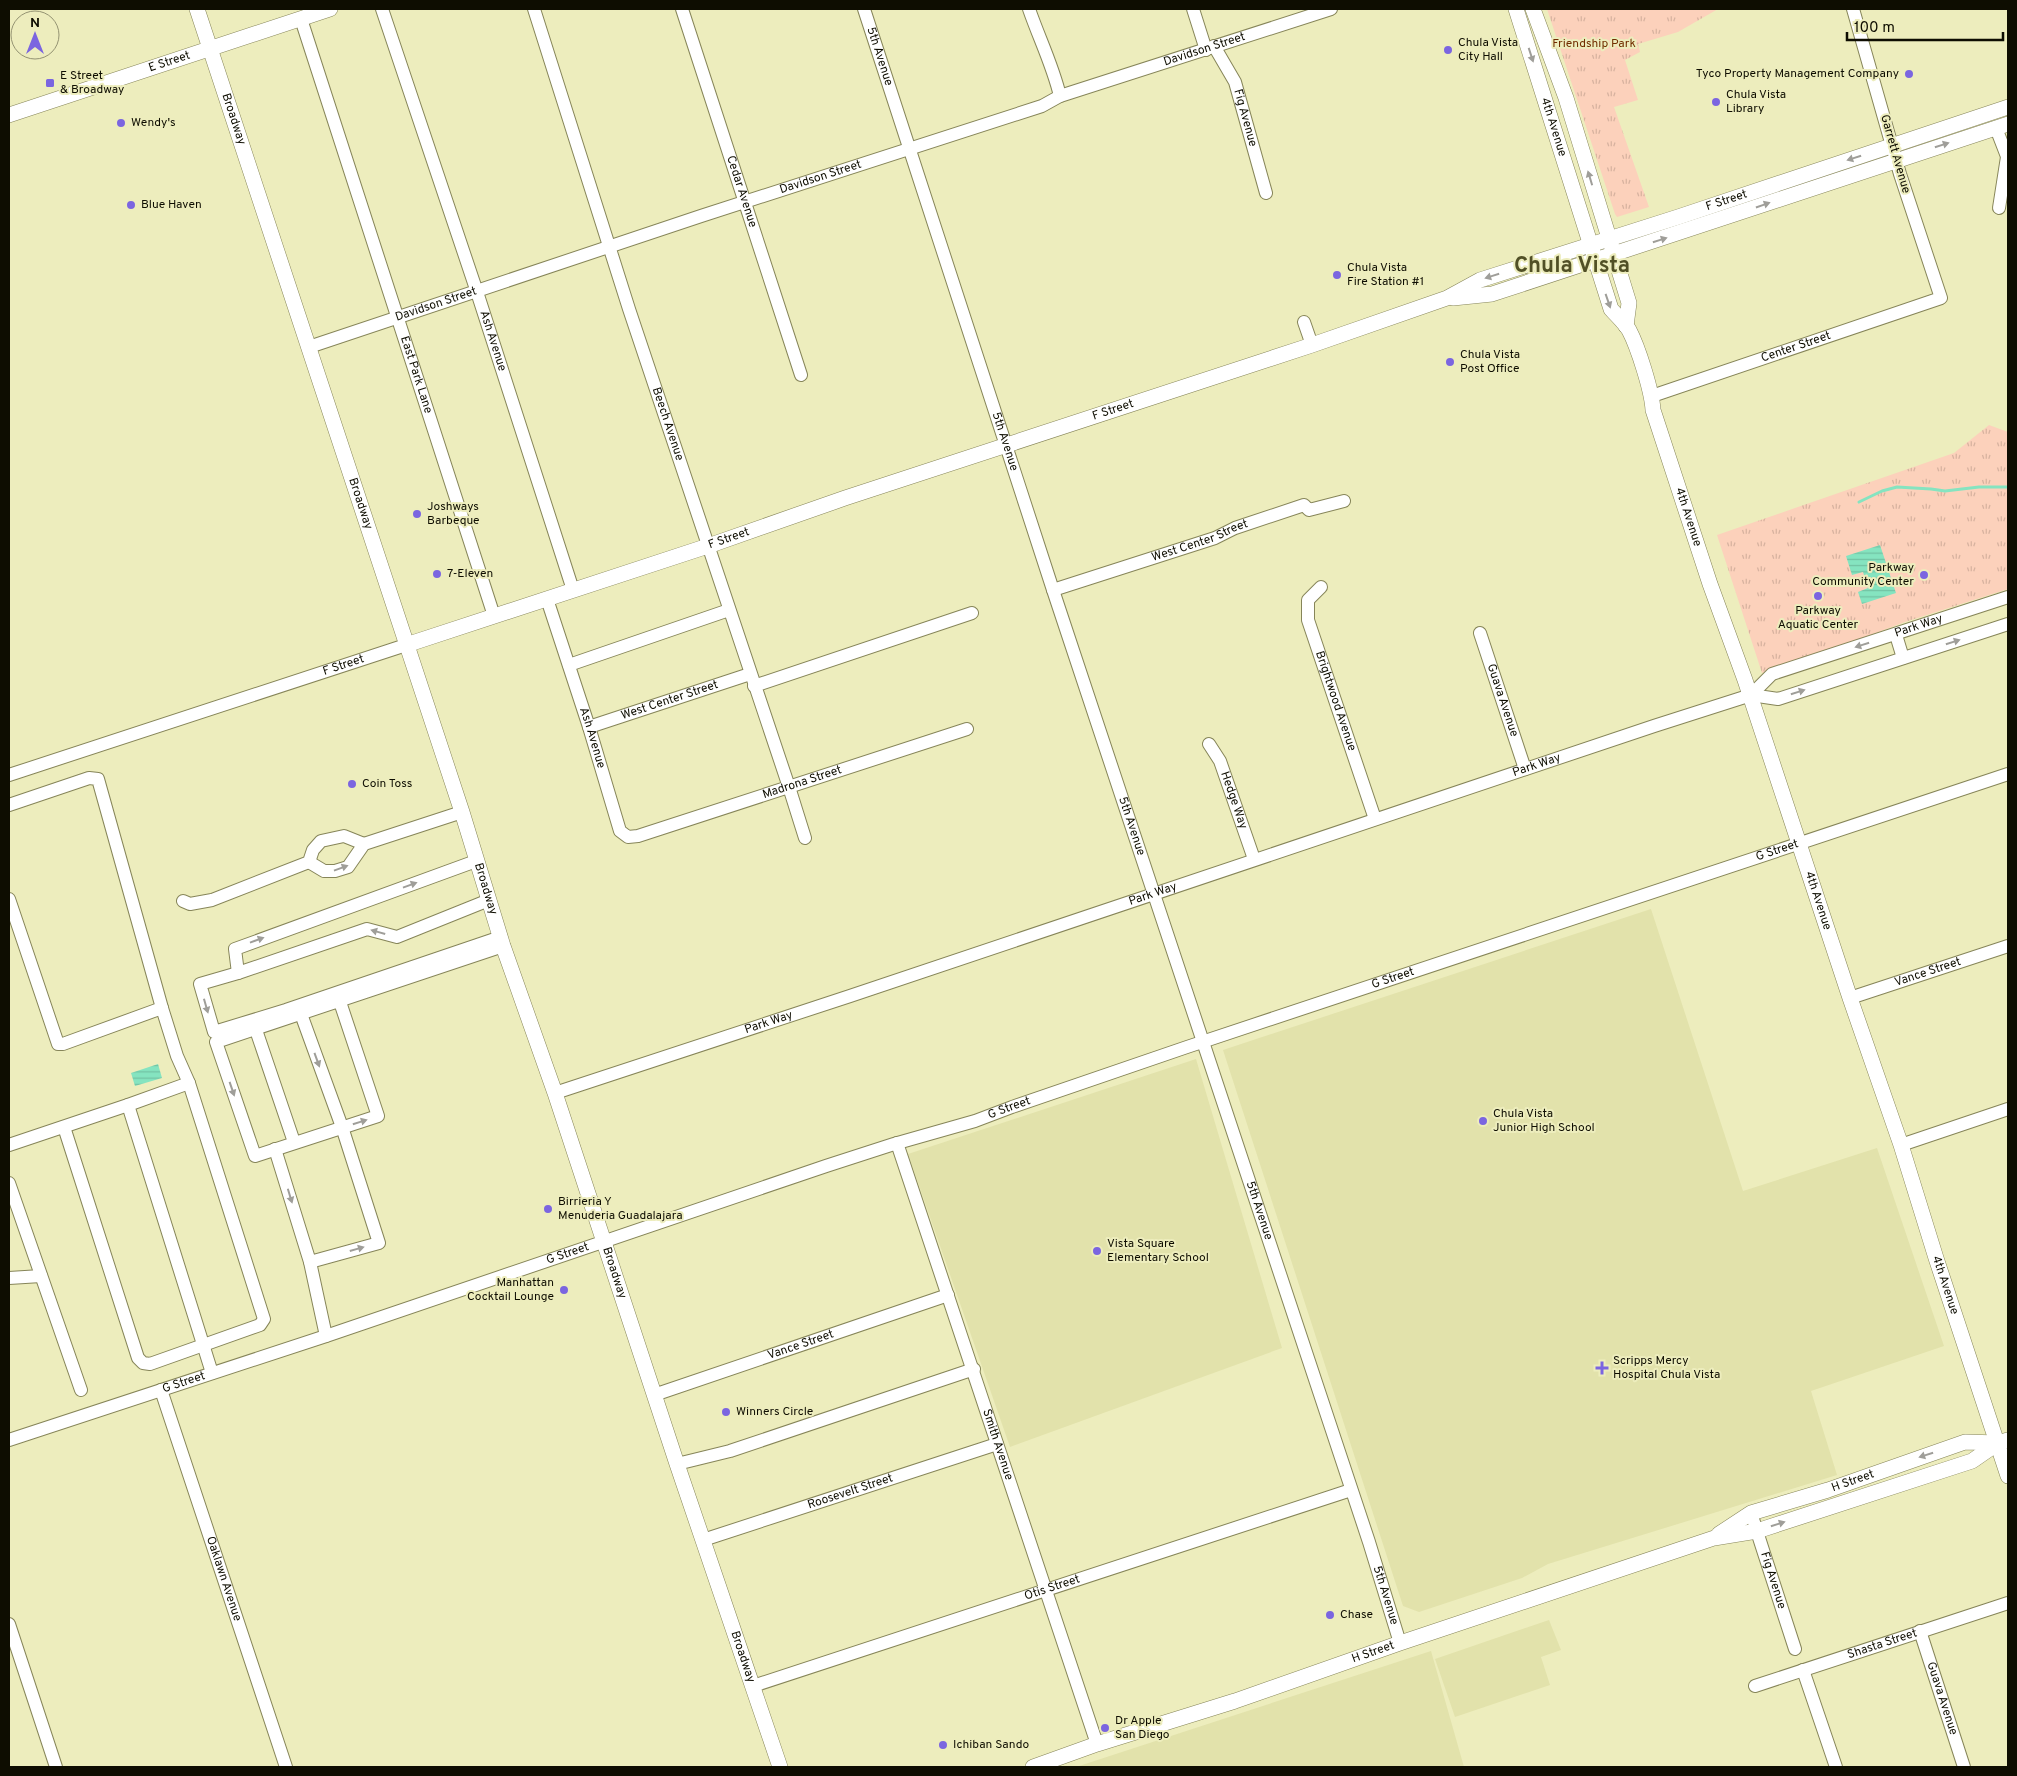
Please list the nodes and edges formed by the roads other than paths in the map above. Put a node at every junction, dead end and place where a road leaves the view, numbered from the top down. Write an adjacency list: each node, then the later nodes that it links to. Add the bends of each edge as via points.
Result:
1 (197, 9): 14 (main road, Broadway)
2 (330, 9): 13 (main road, E Street)
3 (382, 9): 31 (street, Ash Avenue)
4 (534, 9): 28 (street, Beech Avenue)
5 (682, 9): 24 (street, Cedar Avenue)
6 (864, 9): 20 (street, 5th Avenue)
7 (1029, 9): 16 (street)
8 (1193, 9): 15 (street, Fig Avenue)
9 (1331, 9): 15 (street, Davidson Street)
10 (1516, 9): 27 (main road, 4th Avenue, one-way to 27)
11 (1533, 9): 26 (main road, 4th Avenue, one-way to 11, via 1566,98)
12 (1853, 9): 21 (street, Garrett Avenue)
13 (301, 19): 14 (main road, E Street); 34 (street, East Park Lane)
14 (209, 48): 18 (main road, E Street); 38 (main road, Broadway)
15 (1210, 48): 16 (street, Davidson Street); 23 (street, Fig Avenue, via 1235,82)
16 (1060, 96): 20 (street, Davidson Street, via 1042,106)
17 (2008, 107): 21 (main road, F Street)
18 (9, 115)
19 (2002, 126): 21 (main road, F Street, one-way to 19); 22 (street)
20 (910, 149): 24 (street, Davidson Street); 41 (street, 5th Avenue)
21 (1894, 153): 26 (main road, F Street, one-way to 26); 29 (main road, F Street, one-way to 21); 33 (street, Garrett Avenue)
22 (2008, 158): 25 (street)
23 (1266, 193)
24 (745, 202): 28 (street, Davidson Street); 39 (street, Cedar Avenue)
25 (1999, 208)
26 (1609, 239): 27 (main road, F Street); 29 (main road, 4th Avenue)
27 (1590, 245): 30 (main road, 4th Avenue); 32 (main road, F Street, one-way to 32, via 1480,280)
28 (609, 247): 31 (street, Davidson Street); 43 (street, Beech Avenue)
29 (1614, 255): 30 (main road, F Street); 36 (main road, 4th Avenue, via 1629,302)
30 (1595, 261): 32 (main road, F Street, via 1492,294); 36 (main road, 4th Avenue, one-way to 36, via 1611,309)
31 (477, 292): 34 (street, Davidson Street); 45 (street, Ash Avenue)
32 (1447, 298): 37 (main road, F Street)
33 (1941, 298): 40 (street, Center Street)
34 (398, 317): 38 (street, Davidson Street); 51 (street, East Park Lane)
35 (1304, 322): 37 (street)
36 (1626, 326): 40 (main road, 4th Avenue)
37 (1312, 345): 41 (main road, F Street)
38 (309, 347): 55 (main road, Broadway)
39 (801, 375)
40 (1652, 396): 59 (main road, 4th Avenue, via 1653,410 1710,584)
41 (1007, 446): 43 (main road, F Street); 46 (street, 5th Avenue)
42 (1344, 501): 46 (street, West Center Street, via 1309,510 1304,504 1234,528 1215,538)
43 (708, 546): 45 (main road, F Street); 49 (street, Beech Avenue)
44 (1321, 587): 69 (street, Brightwood Avenue, via 1308,600 1308,620)
45 (573, 590): 48 (main road, F Street)
46 (1053, 590): 77 (street, 5th Avenue)
47 (2008, 597): 54 (street, Park Way)
48 (547, 599): 51 (main road, F Street); 57 (street, Ash Avenue)
49 (730, 610): 57 (street); 58 (street, Beech Avenue)
50 (972, 613): 58 (street, West Center Street)
51 (494, 616): 55 (main road, F Street)
52 (2008, 624): 56 (street, Park Way, one-way to 52)
53 (1480, 633): 63 (street, Guava Avenue)
54 (1896, 634): 56 (street); 59 (street, Park Way, one-way to 59, via 1772,674)
55 (406, 646): 65 (street, F Street); 68 (main road, Broadway)
56 (1903, 658): 59 (street, Park Way, one-way to 56, via 1778,699)
57 (569, 665): 60 (street, Ash Avenue)
58 (752, 680): 60 (street, West Center Street); 66 (street, Beech Avenue)
59 (1751, 695): 63 (street, Park Way); 73 (main road, 4th Avenue)
60 (589, 727): 70 (street, Ash Avenue, via 620,831 628,837)
61 (967, 730): 66 (street, Madrona Street)
62 (1209, 744): 74 (street, Hedge Way, via 1220,761)
63 (1525, 769): 69 (street, Park Way)
64 (2008, 774): 73 (street, G Street)
65 (9, 776)
66 (789, 786): 70 (street, Madrona Street); 71 (street, Beech Avenue)
67 (9, 805): 86 (street, via 89,778 98,779)
68 (462, 812): 72 (street); 75 (main road, Broadway)
69 (1376, 819): 74 (street, Park Way)
70 (638, 836)
71 (805, 838)
72 (364, 844): 76 (street, via 344,836 321,841); 76 (street, one-way to 72, via 324,871 348,867)
73 (1799, 845): 84 (main road, 4th Avenue); 89 (street, G Street)
74 (1254, 859): 77 (street, Park Way)
75 (476, 861): 79 (main road, Broadway); 83 (street, one-way to 75, via 235,949)
76 (309, 862): 80 (street, via 212,900 190,904)
77 (1154, 893): 89 (street, 5th Avenue); 91 (street, Park Way)
78 (9, 899): 86 (street, via 58,1044)
79 (489, 900): 81 (main road, Broadway); 83 (street, one-way to 83, via 397,937 367,928)
80 (183, 901)
81 (502, 942): 83 (street, one-way to 81, via 200,984 214,1032); 85 (street); 91 (main road, Broadway)
82 (2008, 946): 84 (street, Vance Street)
83 (238, 974)
84 (1850, 998): 99 (main road, 4th Avenue)
85 (340, 1002): 87 (street); 95 (street, one-way to 85, via 378,1116)
86 (162, 1008): 90 (street)
87 (301, 1014): 88 (street); 95 (street, one-way to 95)
88 (256, 1030): 96 (street); 100 (street, one-way to 100, via 216,1042 254,1156)
89 (1202, 1043): 97 (street, G Street, via 975,1121); 119 (street, 5th Avenue)
90 (188, 1083): 92 (street); 108 (street, via 264,1319 260,1325)
91 (555, 1093): 102 (main road, Broadway)
92 (128, 1105): 94 (street); 108 (street)
93 (2008, 1109): 99 (street)
94 (64, 1127): 98 (street); 108 (street, via 138,1358 150,1364)
95 (342, 1127): 96 (street); 103 (street, one-way to 95, via 379,1242)
96 (294, 1142): 100 (street)
97 (897, 1143): 102 (street, G Street); 106 (street, Smith Avenue)
98 (9, 1145)
99 (1901, 1145): 115 (main road, 4th Avenue, via 1936,1258)
100 (275, 1149): 103 (street, one-way to 103)
101 (9, 1184): 104 (street)
102 (604, 1242): 107 (street, G Street); 113 (main road, Broadway)
103 (310, 1262): 107 (street)
104 (41, 1276): 105 (street); 111 (street)
105 (9, 1278)
106 (948, 1295): 109 (street, Smith Avenue); 113 (street, Vance Street)
107 (326, 1336): 110 (street, G Street)
108 (202, 1345): 110 (street)
109 (974, 1369): 116 (street, Smith Avenue); 117 (street, via 730,1451)
110 (212, 1374): 112 (street, G Street)
111 (80, 1390)
112 (161, 1390): 114 (street, G Street); 135 (street, Oaklawn Avenue)
113 (654, 1395): 117 (main road, Broadway)
114 (9, 1440)
115 (2003, 1442): 118 (main road, 4th Avenue); 120 (main road, H Street, one-way to 120, via 1965,1442); 121 (main road, H Street, one-way to 115, via 1972,1461)
116 (997, 1444): 123 (street, Roosevelt Street); 124 (street, Smith Avenue)
117 (677, 1464): 123 (main road, Broadway)
118 (2008, 1476)
119 (1351, 1490): 124 (street, Otis Street); 128 (street, 5th Avenue)
120 (1751, 1513): 121 (street, Fig Avenue); 122 (main road, H Street)
121 (1757, 1531): 122 (main road, H Street); 129 (street, Fig Avenue)
122 (1714, 1538): 128 (main road, H Street)
123 (703, 1540): 131 (main road, Broadway)
124 (1047, 1590): 131 (street, Otis Street); 133 (street, Smith Avenue)
125 (2008, 1602): 127 (street, Shasta Street)
126 (9, 1624): 134 (street)
127 (1920, 1632): 130 (street, Shasta Street); 139 (street, Guava Avenue)
128 (1400, 1643): 133 (main road, H Street, via 1237,1700)
129 (1795, 1649)
130 (1803, 1670): 132 (street, Shasta Street); 138 (street)
131 (754, 1686): 136 (main road, Broadway)
132 (1755, 1686)
133 (1097, 1744): 137 (main road, H Street)
134 (56, 1767)
135 (286, 1767)
136 (780, 1767)
137 (1033, 1767)
138 (1836, 1767)
139 (1964, 1767)

